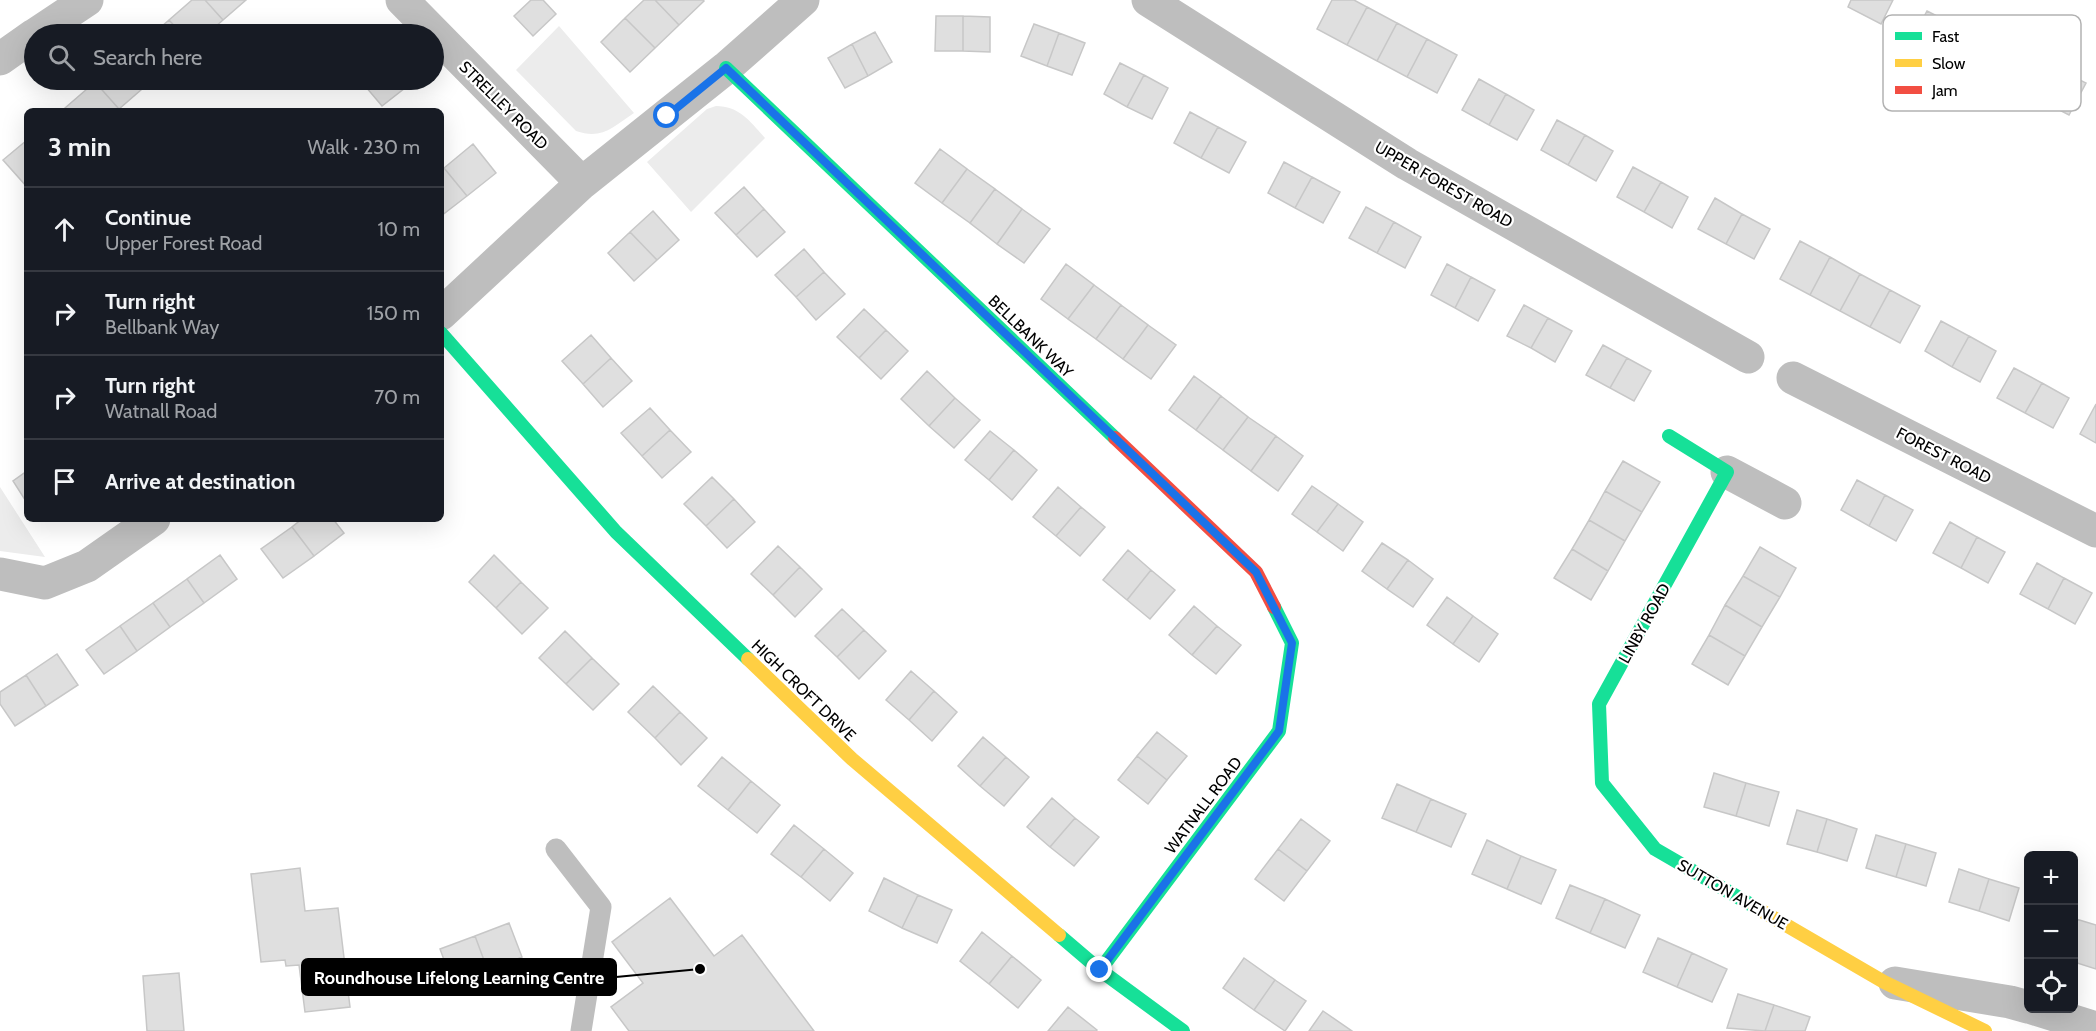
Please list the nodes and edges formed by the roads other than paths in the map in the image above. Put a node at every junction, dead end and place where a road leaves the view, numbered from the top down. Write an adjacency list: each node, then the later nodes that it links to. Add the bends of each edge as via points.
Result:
1 (87, 0): 5 (street)
2 (402, 0): 6 (street, STRELLEY ROAD)
3 (803, 0): 10 (street)
4 (1148, 0): 14 (street, UPPER FOREST ROAD, via 1407,164)
5 (51, 24)
6 (426, 24)
7 (24, 43): 9 (street)
8 (444, 43): 11 (street, STRELLEY ROAD)
9 (0, 59)
10 (726, 68): 11 (street); 22 (street, BELLBANK WAY, via 1256,572)
11 (582, 183): 12 (street)
12 (444, 311)
13 (444, 336): 25 (street, HIGH CROFT DRIVE, via 616,532 852,759)
14 (1748, 357)
15 (1793, 378): 20 (street, FOREST ROAD)
16 (1669, 436): 17 (street)
17 (1727, 472): 18 (street); 23 (street, LINBY ROAD, via 1599,704)
18 (1785, 503)
19 (150, 522): 21 (street, via 87,566 45,583)
20 (2096, 531)
21 (0, 574)
22 (1292, 643): 25 (street, WATNALL ROAD, via 1279,731)
23 (1602, 783): 26 (street, SUTTON AVENUE, via 1655,849)
24 (556, 849): 30 (lane, via 601,907)
25 (1100, 970): 31 (street, HIGH CROFT DRIVE)
26 (1884, 982): 27 (street, SUTTON AVENUE); 32 (street, SUTTON AVENUE)
27 (2024, 1006)
28 (2046, 1013): 29 (street, SUTTON AVENUE)
29 (2096, 1028)
30 (581, 1031)
31 (1183, 1031)
32 (1985, 1031)

